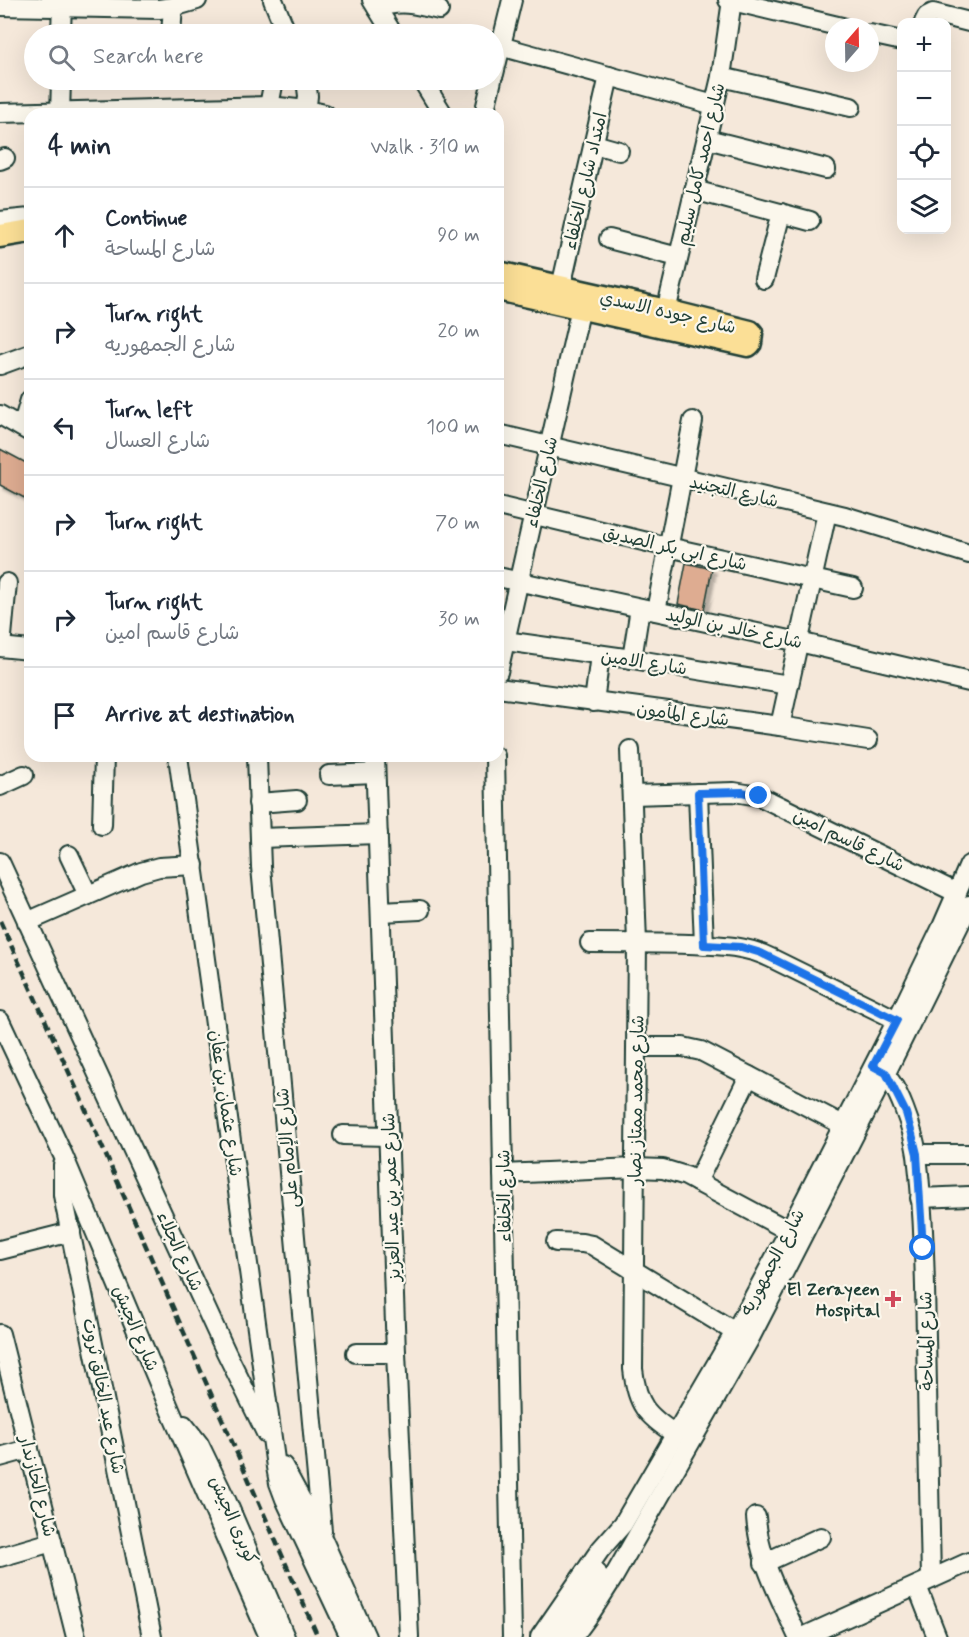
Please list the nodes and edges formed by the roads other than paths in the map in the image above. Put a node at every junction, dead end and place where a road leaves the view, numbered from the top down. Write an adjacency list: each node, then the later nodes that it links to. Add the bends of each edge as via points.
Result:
1 (197, 0): 8 (street)
2 (273, 0): 15 (street)
3 (512, 0): 17 (street)
4 (731, 0): 12 (street); 22 (street, شارع احمد كامل سليم)
5 (62, 3): 7 (street); 8 (street, via 144,9); 13 (street)
6 (374, 4): 9 (street, via 404,1); 16 (street)
7 (0, 6)
8 (173, 7): 14 (street)
9 (439, 10)
10 (929, 12): 11 (street)
11 (969, 22)
12 (825, 23)
13 (61, 24)
14 (172, 24)
15 (283, 24)
16 (387, 24)
17 (504, 31)
18 (879, 36): 19 (street)
19 (897, 40)
20 (504, 47): 21 (street)
21 (609, 76): 28 (street); 40 (street, امتداد شارع الخلفاء)
22 (721, 77): 28 (street, شارع احمد كامل سليم); 30 (street)
23 (61, 90): 31 (street)
24 (272, 90): 29 (street)
25 (307, 90): 34 (street)
26 (428, 90): 35 (street)
27 (489, 90): 36 (street)
28 (714, 105): 39 (street, شارع احمد كامل سليم)
29 (268, 106): 32 (street); 33 (street)
30 (851, 107)
31 (60, 108)
32 (199, 108)
33 (281, 108)
34 (307, 108)
35 (439, 108)
36 (485, 108)
37 (0, 113): 38 (street)
38 (24, 113)
39 (706, 139): 42 (street); 43 (street, شارع احمد كامل سليم)
40 (594, 144): 41 (street); 56 (street, امتداد شارع الخلفاء)
41 (619, 151)
42 (826, 169)
43 (694, 190): 44 (street); 53 (street, شارع احمد كامل سليم)
44 (781, 213): 47 (street); 55 (street)
45 (24, 219): 46 (street)
46 (0, 221)
47 (810, 221)
48 (24, 232): 49 (main road)
49 (0, 236)
50 (609, 239): 53 (street)
51 (24, 247): 52 (main road)
52 (0, 250)
53 (678, 257): 59 (street, شارع احمد كامل سليم)
54 (504, 274): 56 (main road, شارع جوده الاسدي)
55 (764, 279)
56 (561, 287): 58 (main road, شارع جوده الاسدي)
57 (504, 290): 58 (main road, شارع جوده الاسدي)
58 (582, 300): 59 (main road, شارع جوده الاسدي); 66 (street, شارع الخلفاء)
59 (664, 318)
60 (24, 356): 61 (street)
61 (0, 365)
62 (0, 415): 64 (street)
63 (693, 421): 67 (street)
64 (24, 429)
65 (504, 435): 66 (street, شارع التجنيد)
66 (549, 446): 67 (street, شارع التجنيد); 70 (street, شارع الخلفاء)
67 (682, 479): 69 (street, شارع التجنيد); 71 (street)
68 (504, 508): 70 (street, شارع ابى بكر الصديق)
69 (827, 512): 72 (street, شارع التجنيد); 74 (street)
70 (533, 515): 71 (street, شارع ابى بكر الصديق); 75 (street, شارع الخلفاء)
71 (668, 547): 74 (street, شارع ابى بكر الصديق); 78 (street)
72 (969, 554)
73 (504, 578): 75 (street, شارع خالد بن الوليد)
74 (813, 579): 77 (street, شارع ابى بكر الصديق); 81 (street)
75 (518, 582): 78 (street, شارع خالد بن الوليد); 79 (street, شارع الخلفاء)
76 (7, 583): 82 (street)
77 (853, 588)
78 (648, 610): 81 (street, شارع خالد بن الوليد); 85 (street)
79 (504, 630)
80 (504, 640): 84 (street, شارع الامين)
81 (799, 642): 86 (street, شارع خالد بن الوليد); 87 (street)
82 (1, 647): 83 (street)
83 (24, 649)
84 (600, 655): 85 (street, شارع الامين); 89 (street)
85 (632, 659): 87 (street, شارع الامين)
86 (969, 682)
87 (789, 685): 90 (street)
88 (504, 689): 89 (street, شارع المأمون)
89 (594, 702): 90 (street, شارع المأمون)
90 (780, 726): 91 (street, شارع المأمون)
91 (868, 740)
92 (630, 750): 102 (street, شارع محمد ممتاز نصار)
93 (104, 762): 105 (street)
94 (181, 762): 110 (street, شارع عثمان بن عفان)
95 (257, 762): 104 (street, شارع الإمام على)
96 (495, 762): 133 (street, شارع الخلفاء)
97 (375, 764): 99 (street); 106 (street, شارع عمر بن عبد العزيز)
98 (24, 775): 100 (street)
99 (329, 775)
100 (0, 786)
101 (698, 793): 102 (street, شارع قاسم امين); 113 (street, شارع قاسم امين, via 742,792 759,796); 119 (street)
102 (632, 795): 118 (street, شارع محمد ممتاز نصار)
103 (297, 800): 104 (street)
104 (258, 803): 107 (street, شارع الإمام على)
105 (102, 825)
106 (378, 834): 107 (street); 115 (street, شارع عمر بن عبد العزيز)
107 (260, 838): 157 (street, شارع الإمام على)
108 (69, 855): 112 (street)
109 (0, 862): 116 (street, شارع الجلاء)
110 (194, 865): 112 (street, via 150,869); 144 (street, شارع عثمان بن عفان)
111 (969, 865): 113 (street, شارع الجمهوريه)
112 (88, 895): 116 (street)
113 (963, 899): 120 (street, شارع الجمهوريه); 123 (street, شارع الجمهوريه)
114 (420, 910): 115 (street)
115 (381, 912): 128 (street, شارع عمر بن عبد العزيز)
116 (27, 922): 145 (street, شارع الجلاء)
117 (590, 943): 118 (street)
118 (637, 943): 119 (street); 122 (street, شارع محمد ممتاز نصار)
119 (704, 945): 120 (street, via 741,947 761,953)
120 (897, 1020): 123 (street, شارع الجمهوريه)
121 (0, 1021): 131 (street, شارع الجيش)
122 (637, 1047): 124 (street, via 693,1048); 132 (street, شارع محمد ممتاز نصار)
123 (880, 1070): 125 (street, شارع الجمهوريه); 129 (street, شارع المساحة, via 906,1113)
124 (749, 1076): 126 (street); 134 (street)
125 (862, 1104): 126 (street, شارع الجمهوريه); 173 (street, شارع الجمهوريه, via 748,1341 613,1578)
126 (843, 1125): 137 (street, شارع الجمهوريه)
127 (343, 1135): 128 (street)
128 (389, 1136): 147 (street, شارع عمر بن عبد العزيز)
129 (917, 1154): 130 (street); 136 (street, شارع المساحة)
130 (969, 1154)
131 (63, 1155): 138 (street, شارع عبد الخالق ثروت, via 63,1195); 149 (street, شارع الجيش)
132 (635, 1168): 133 (street); 134 (street, via 663,1169); 141 (street, شارع محمد ممتاز نصار)
133 (504, 1174): 170 (street, شارع الخلفاء)
134 (697, 1182): 137 (street)
135 (969, 1196): 136 (street)
136 (920, 1198): 162 (street, شارع المساحة, via 925,1278)
137 (789, 1231): 142 (street, شارع الجمهوريه)
138 (71, 1232): 140 (street); 164 (street, شارع عبد الخالق ثروت)
139 (556, 1242): 141 (street, via 589,1244)
140 (0, 1250)
141 (634, 1271): 142 (street); 150 (street, شارع محمد ممتاز نصار, via 634,1383 653,1419)
142 (735, 1332): 150 (street, شارع الجمهوريه)
143 (0, 1334): 148 (street, شارع الخازندار)
144 (258, 1341): 145 (street); 152 (street, شارع عثمان بن عفان)
145 (226, 1352): 152 (street, شارع الجلاء)
146 (356, 1353): 147 (street)
147 (396, 1353): 169 (street, شارع عمر بن عبد العزيز)
148 (3, 1356): 151 (street, شارع الخازندار)
149 (171, 1412): 165 (street, شارع الجيش); 166 (street, كوبرى الجيش, via 198,1444 228,1502)
150 (675, 1434): 155 (street, شارع الجمهوريه)
151 (29, 1449): 153 (street); 158 (street, شارع الخازندار)
152 (274, 1450): 157 (street, شارع الجلاء); 167 (street, شارع عثمان بن عفان, via 285,1499)
153 (0, 1457)
154 (756, 1516): 161 (street)
155 (623, 1524): 171 (street, شارع الجمهوريه, via 600,1550); 172 (street, via 608,1557)
156 (821, 1537): 161 (street)
157 (323, 1540): 168 (street, شارع الجلاء)
158 (52, 1542): 159 (street); 163 (street, شارع الخازندار)
159 (0, 1557)
160 (969, 1562): 162 (street)
161 (764, 1563): 174 (street)
162 (924, 1583): 175 (street); 176 (street)
163 (76, 1637)
164 (152, 1637)
165 (269, 1637)
166 (285, 1637)
167 (350, 1637)
168 (366, 1637)
169 (409, 1637)
170 (513, 1637)
171 (540, 1637)
172 (557, 1637)
173 (573, 1637)
174 (798, 1637)
175 (803, 1637)
176 (937, 1637)

